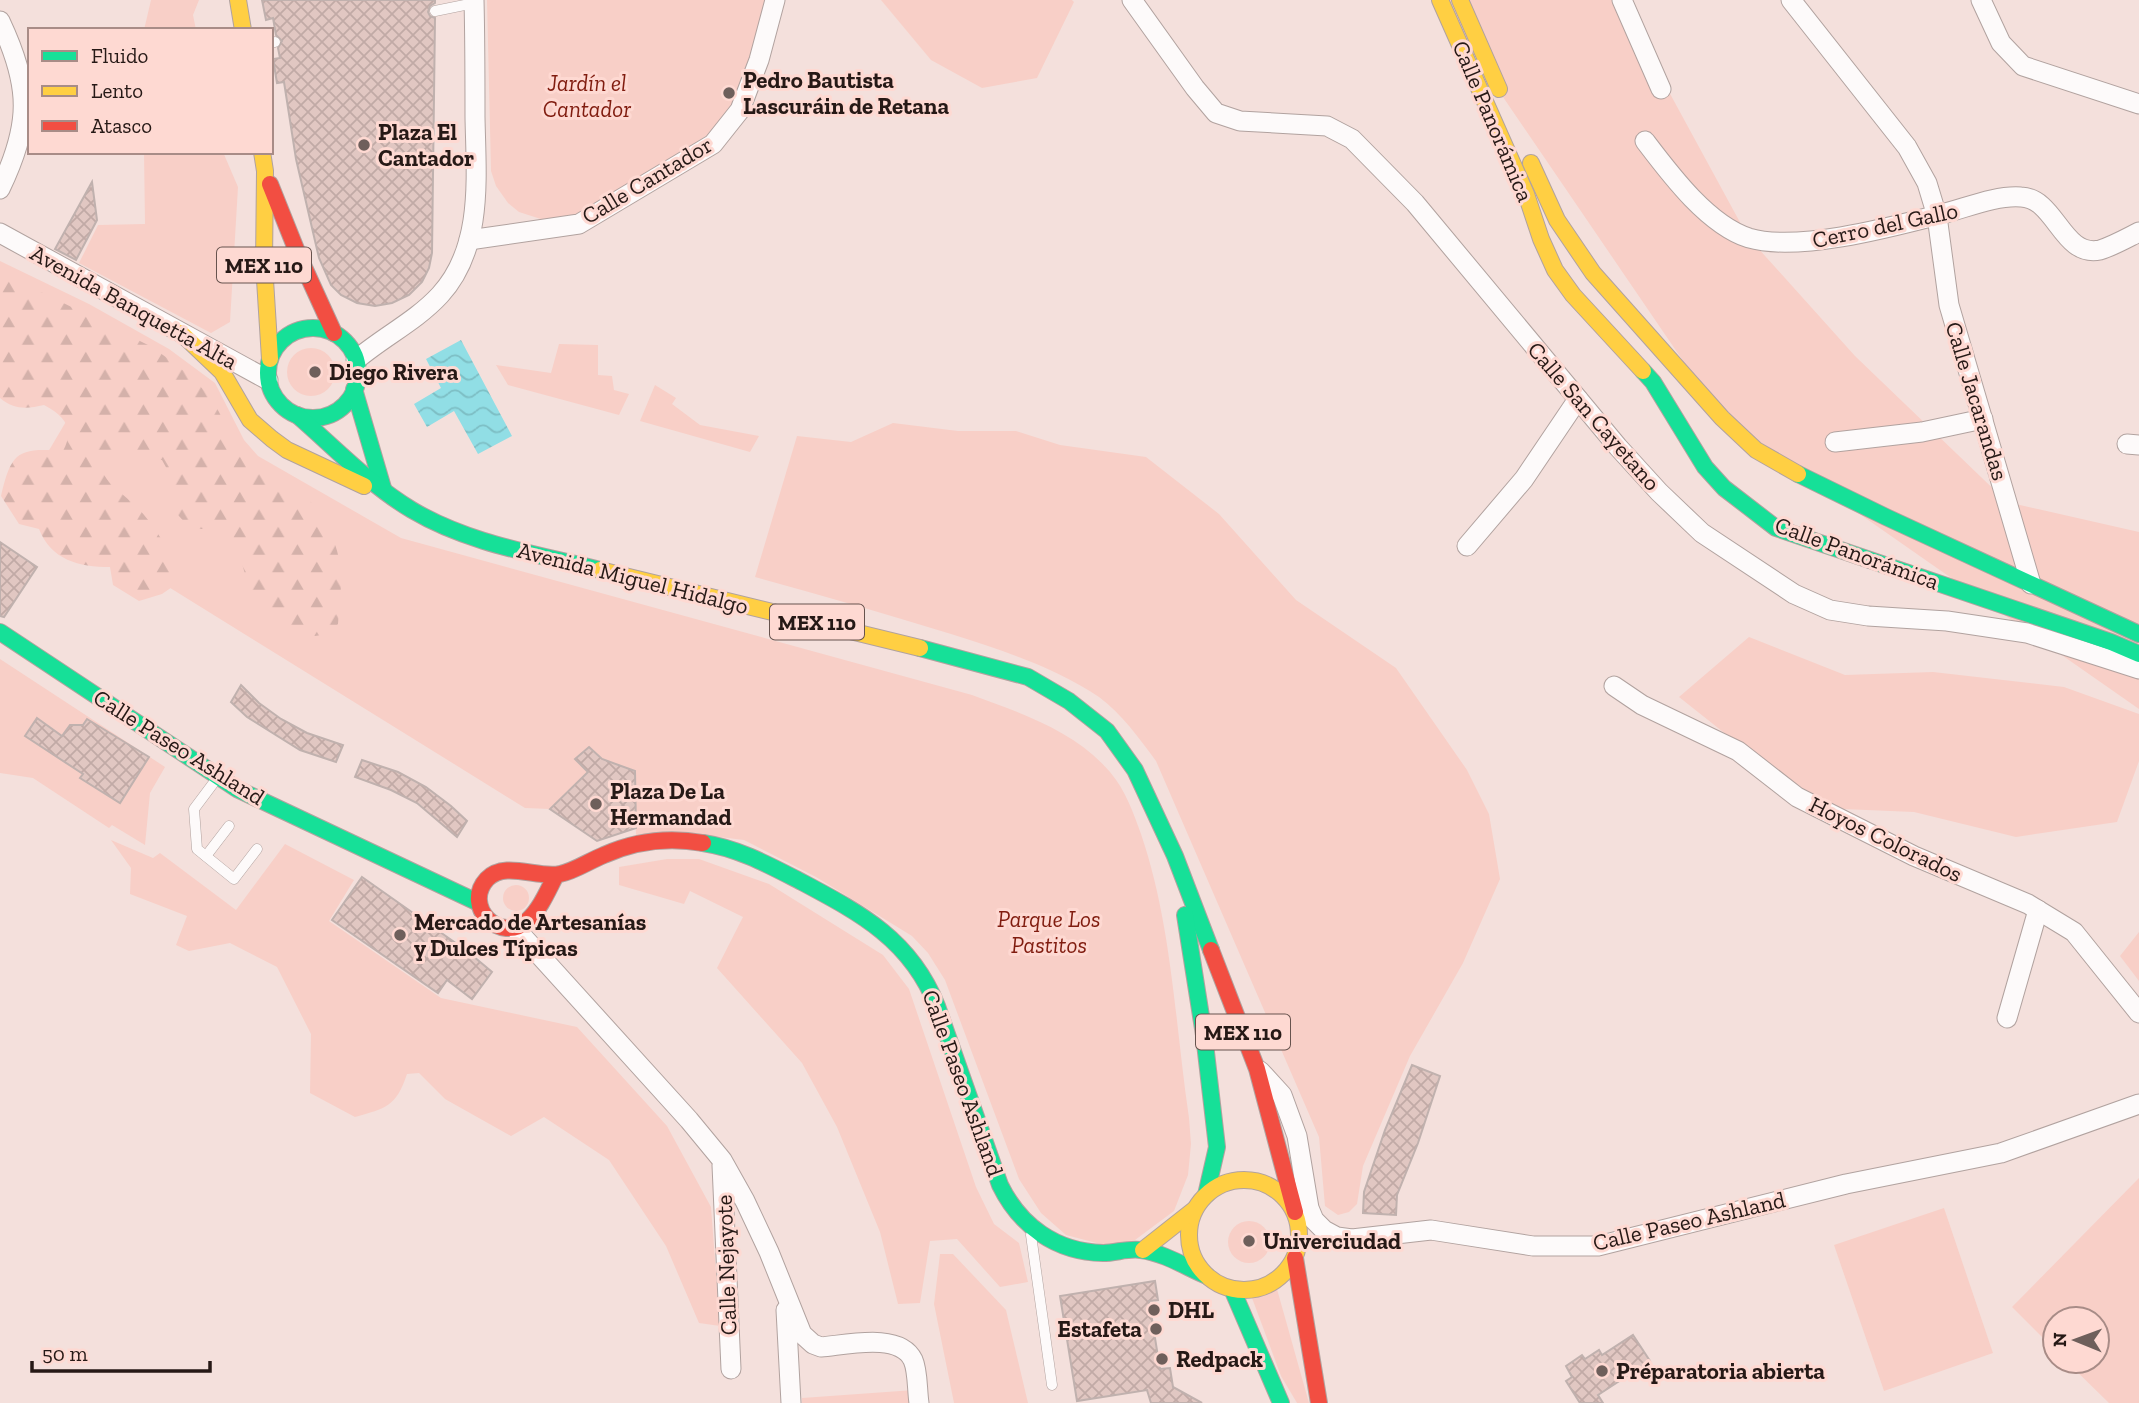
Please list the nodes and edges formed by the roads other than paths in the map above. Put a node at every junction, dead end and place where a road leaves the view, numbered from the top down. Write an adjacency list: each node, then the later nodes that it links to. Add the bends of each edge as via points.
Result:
1 (238, 0): 12 (street)
2 (775, 0): 24 (street, Calle Cantador, via 740,110 713,144 579,224)
3 (1132, 0): 31 (street, Calle San Cayetano, via 1216,113 1240,121 1327,126 1352,139 1415,203)
4 (1440, 0): 41 (street, Calle Panorámica, via 1555,270 1653,382 1705,467 1724,488 1776,528)
5 (1460, 0): 14 (street, Calle Panorámica)
6 (1622, 0): 13 (street)
7 (1791, 0): 21 (street, Calle Jacarandas, via 1908,147 1927,183)
8 (1981, 0): 15 (street, via 2001,43 2023,66)
9 (474, 1): 10 (lane); 24 (street, via 476,201)
10 (435, 11)
11 (0, 21): 20 (street, via 16,55 24,95 22,128)
12 (243, 28)
13 (1661, 89)
14 (1504, 102)
15 (2139, 104)
16 (1645, 141): 21 (street, Cerro del Gallo, via 1677,183 1726,226 1748,237 1804,242)
17 (1527, 152): 38 (street, Calle Panorámica, via 1557,220 1593,273 1738,435 1777,463)
18 (262, 154): 19 (street, MEX 110)
19 (265, 171): 26 (street, MEX 110); 27 (street, MEX 110)
20 (0, 189)
21 (1937, 216): 22 (street, Cerro del Gallo, via 2024,196 2038,201 2085,250 2100,250); 33 (street, Calle Jacarandas, via 1949,305)
22 (2139, 232)
23 (0, 233): 25 (street, Avenida Banquetta Alta)
24 (469, 240): 28 (street, via 442,294)
25 (181, 333): 29 (street, Avenida Banquetta Alta); 36 (street, via 222,372 250,420 272,439)
26 (334, 333): 27 (street, via 301,329 280,341); 28 (street, MEX 110, via 350,347)
27 (270, 359): 29 (street, MEX 110)
28 (356, 360): 30 (street)
29 (268, 380): 32 (street, MEX 110, via 276,399)
30 (354, 390): 32 (street, via 341,408 330,414 318,418); 35 (street)
31 (1578, 399): 37 (street, via 1524,479); 42 (street, Calle San Cayetano, via 1658,492 1702,533 1794,594 1830,610 2027,634)
32 (297, 415): 35 (street, Avenida Miguel Hidalgo / MEX 110)
33 (1983, 419): 34 (street); 38 (street, Calle Jacarandas)
34 (1835, 442)
35 (383, 488): 36 (street, Avenida Miguel Hidalgo / MEX 110)
36 (405, 505): 48 (street, Avenida Miguel Hidalgo / MEX 110, via 492,543 1028,677 1107,731 1135,770)
37 (1467, 546)
38 (2031, 584): 40 (street, Calle Panorámica)
39 (0, 632): 44 (street, Calle Paseo Ashland)
40 (2139, 634)
41 (2139, 654)
42 (2139, 668)
43 (1614, 686): 51 (street, Hoyos Colorados, via 1642,705 1738,751 1797,797 1914,856)
44 (218, 776): 47 (lane, via 194,809 197,849); 50 (street, Calle Paseo Ashland)
45 (229, 826): 47 (lane)
46 (257, 849): 47 (lane, via 234,879)
47 (206, 856)
48 (1175, 856): 55 (street, MEX 110); 58 (street, MEX 110, via 1217,1147)
49 (556, 875): 50 (street, Calle Paseo Ashland, via 510,870 490,876); 52 (street, via 530,919); 61 (street, Calle Paseo Ashland, via 623,847 695,840 758,859 878,924 924,978 997,1180)
50 (479, 903): 52 (street, via 488,920 505,929)
51 (2038, 910): 53 (street, Hoyos Colorados, via 2074,932); 54 (street)
52 (515, 928): 57 (street)
53 (2139, 1013)
54 (2007, 1018)
55 (1258, 1069): 56 (street, Calle Paseo Ashland, via 1282,1095 1297,1136 1314,1220 1337,1237 1352,1239 1431,1230 1533,1245 1598,1246 1846,1184 2001,1153); 60 (street, MEX 110)
56 (2139, 1104)
57 (722, 1160): 66 (street, via 769,1252); 67 (street, Calle Nejayote)
58 (1206, 1195): 59 (street, MEX 110); 60 (street, MEX 110, via 1237,1179 1255,1180 1272,1186)
59 (1195, 1209): 62 (street); 64 (street, MEX 110, via 1189,1226 1190,1244 1195,1261)
60 (1295, 1212): 63 (street, MEX 110, via 1300,1238)
61 (1030, 1227): 62 (street, Calle Paseo Ashland, via 1072,1248 1104,1253); 68 (lane)
62 (1143, 1250): 64 (street, Calle Paseo Ashland)
63 (1295, 1258): 65 (street, via 1276,1281 1262,1288); 72 (street, MEX 110)
64 (1207, 1276): 65 (street)
65 (1232, 1289): 71 (street)
66 (786, 1298): 69 (street); 70 (street, via 802,1334 813,1344 886,1342 905,1349 914,1361)
67 (731, 1369)
68 (1052, 1385)
69 (791, 1403)
70 (919, 1403)
71 (1280, 1403)
72 (1319, 1403)

